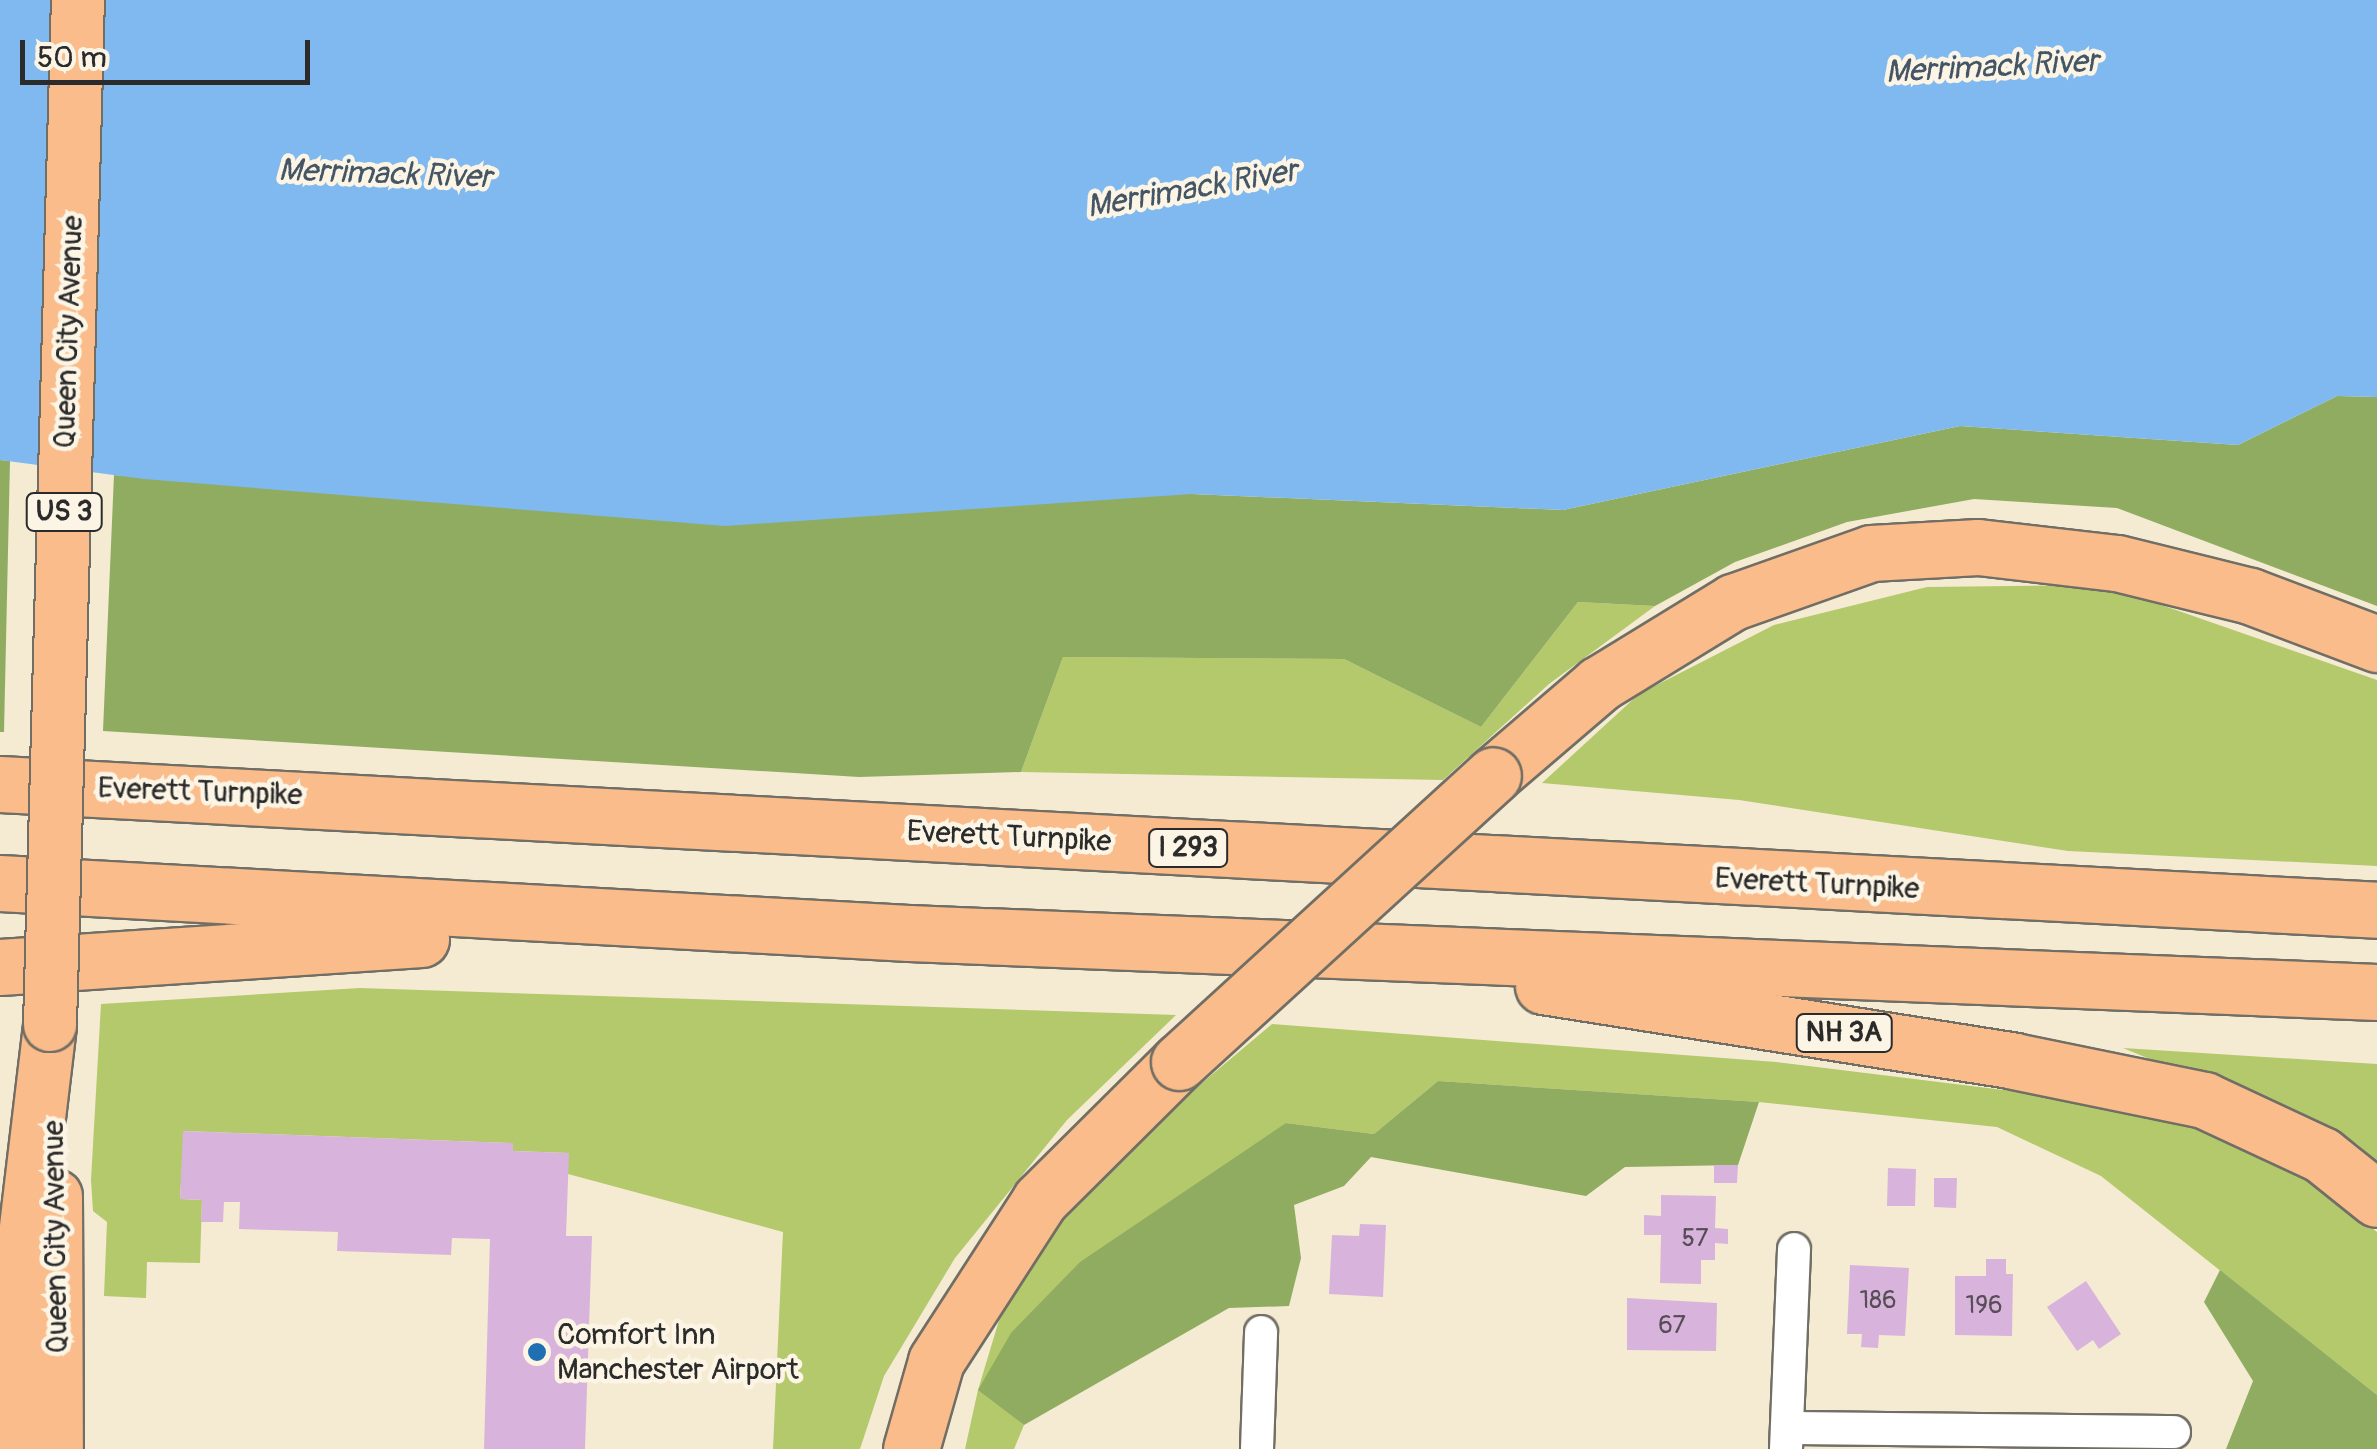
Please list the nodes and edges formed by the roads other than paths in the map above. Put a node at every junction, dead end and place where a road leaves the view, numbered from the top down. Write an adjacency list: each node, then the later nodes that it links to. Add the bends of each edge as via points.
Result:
1 (78, 0): 10 (main road, Queen City Avenue / US 3, bridge)
2 (2377, 644): 18 (highway, bridge, via 2250,596 2117,563 1978,546 1871,553 1733,602 1599,684 1492,776 1179,1062 1040,1200 936,1360)
3 (0, 784): 5 (highway, Everett Turnpike / I 293)
4 (0, 883): 6 (highway)
5 (2377, 910)
6 (909, 932): 7 (highway); 8 (highway, via 359,940)
7 (1284, 944): 9 (highway); 11 (highway, NH 3A, via 2014,1060 2204,1100 2322,1154)
8 (0, 968)
9 (2377, 992)
10 (50, 1025): 16 (main road, Queen City Avenue / US 3, via 18,1294); 17 (main road, Queen City Avenue / US 3, via 60,1322)
11 (2377, 1199)
12 (1794, 1249): 15 (street)
13 (1261, 1332): 19 (street)
14 (2174, 1432): 15 (street)
15 (1786, 1439)
16 (14, 1449)
17 (57, 1449)
18 (911, 1449)
19 (1257, 1449)

